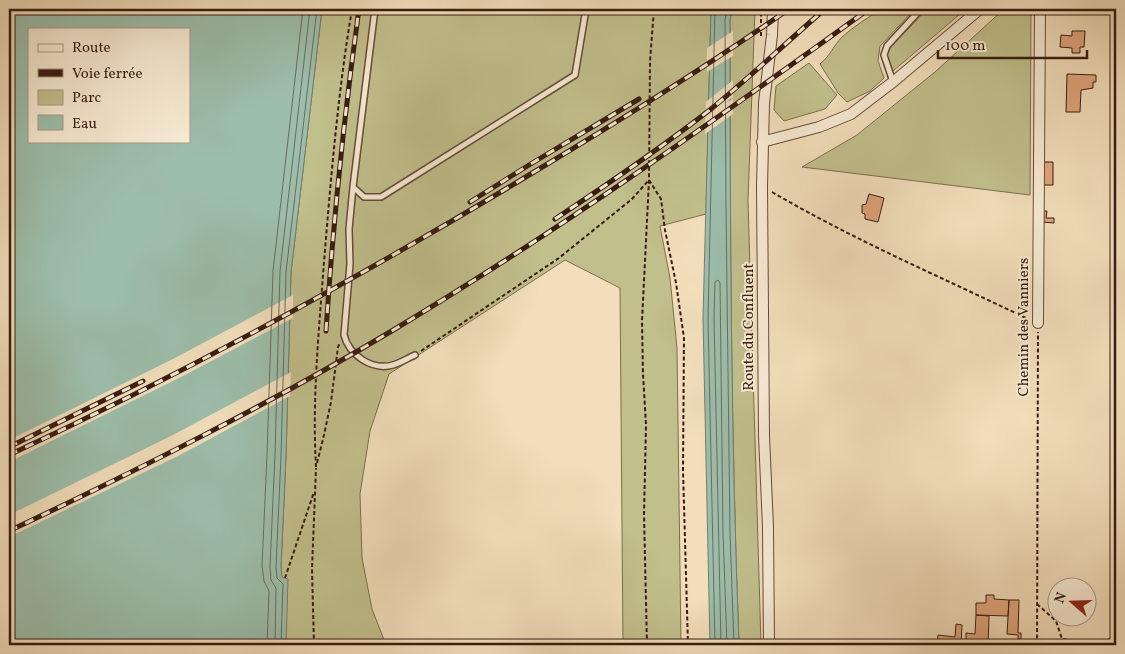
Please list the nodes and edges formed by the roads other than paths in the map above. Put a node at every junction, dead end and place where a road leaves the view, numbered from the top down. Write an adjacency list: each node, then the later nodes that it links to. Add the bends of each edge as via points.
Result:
1 (375, 9): 9 (lane)
2 (586, 9): 9 (lane, via 575,75 381,197 364,197)
3 (773, 9): 8 (street, Route du Confluent)
4 (921, 9): 7 (lane, via 887,46 884,54)
5 (980, 9): 7 (street)
6 (1040, 9): 10 (street, Chemin des Vanniers)
7 (893, 82): 8 (street, via 851,114 819,127)
8 (762, 142): 12 (street, Route du Confluent, via 764,436)
9 (353, 187): 11 (lane, via 344,335 347,345 360,359 375,366 392,366)
10 (1038, 323)
11 (415, 355)
12 (770, 645)

